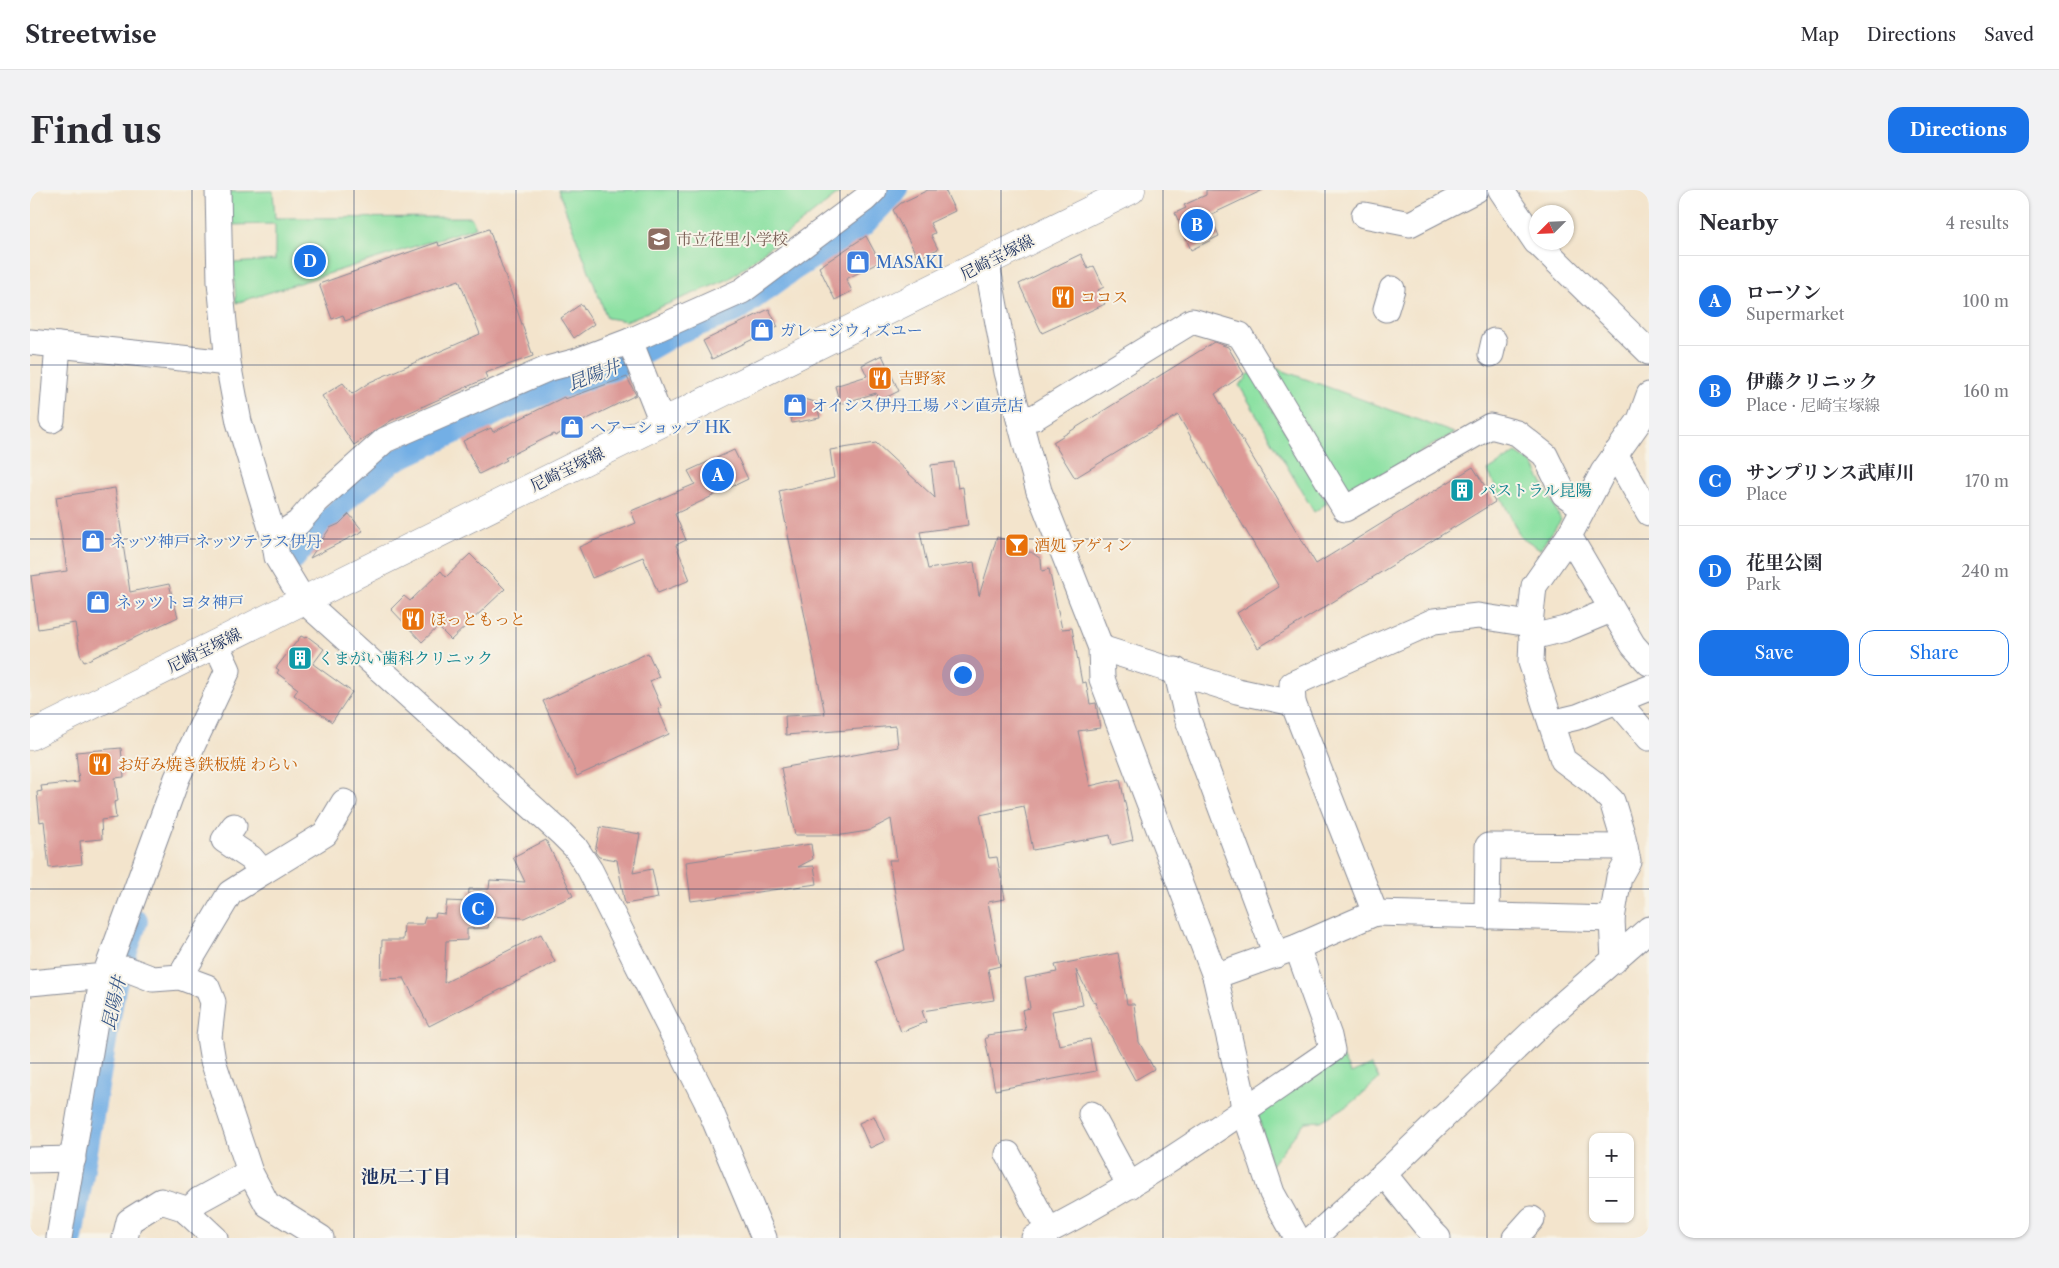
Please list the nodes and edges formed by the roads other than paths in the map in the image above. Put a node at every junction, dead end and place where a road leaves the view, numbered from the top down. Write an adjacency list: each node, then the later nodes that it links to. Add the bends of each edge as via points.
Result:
1 (218, 190): 14 (street, via 220,282)
2 (874, 190): 11 (street, via 742,290)
3 (1131, 190): 9 (main road, 尼崎宝塚線)
4 (1476, 190): 6 (street, via 1410,224)
5 (1501, 190): 7 (street)
6 (1364, 215)
7 (1529, 230)
8 (1545, 250): 13 (street)
9 (987, 263): 16 (street); 18 (main road, 尼崎宝塚線)
10 (30, 342): 12 (street)
11 (631, 342): 18 (street); 23 (street, via 547,369 385,440 317,501 298,523)
12 (58, 345): 14 (street); 17 (street)
13 (1649, 352)
14 (228, 363): 23 (street, via 239,422)
15 (1649, 395): 19 (street, via 1640,420)
16 (1019, 419): 20 (street, via 1034,417 1192,321 1240,335 1345,510 1490,426 1517,433 1545,455 1564,494); 28 (street, via 1039,491)
17 (52, 420)
18 (662, 422): 24 (main road, 尼崎宝塚線)
19 (1615, 454): 20 (street); 21 (street)
20 (1583, 507): 22 (street)
21 (1649, 513)
22 (1569, 536): 25 (street); 26 (street, via 1534,586)
23 (274, 538): 24 (street, via 277,557)
24 (303, 600): 27 (main road, 尼崎宝塚線); 66 (street, via 575,847 590,870 706,1100)
25 (1611, 610): 26 (street, via 1566,629); 29 (street, via 1633,645)
26 (1531, 631): 33 (street, via 1478,616 1434,621 1292,684); 34 (street, via 1531,662)
27 (216, 644): 35 (main road, 尼崎宝塚線); 47 (street, via 228,670 177,778)
28 (1101, 648): 30 (street); 48 (street, via 1102,678)
29 (1649, 663)
30 (1176, 670): 33 (street, via 1237,691); 45 (street, via 1187,717)
31 (1649, 688): 32 (street)
32 (1618, 702): 34 (street); 36 (street)
33 (1293, 703): 41 (street)
34 (1552, 723): 39 (street, via 1563,760 1612,801)
35 (30, 736)
36 (1649, 738)
37 (344, 802): 40 (street, via 334,832)
38 (234, 826): 40 (street, via 224,840 251,858)
39 (1625, 847): 42 (street, via 1488,846); 43 (street, via 1628,861 1619,877)
40 (263, 872): 49 (street, via 230,893)
41 (1375, 913): 42 (street); 45 (street)
42 (1487, 916): 43 (street)
43 (1612, 919): 46 (street)
44 (1649, 930): 46 (street)
45 (1287, 951): 48 (street); 51 (street, via 1330,1036 1332,1050)
46 (1614, 961): 57 (street, via 1546,1018)
47 (105, 976): 49 (street, via 127,969 152,979); 50 (street); 54 (street)
48 (1215, 976): 51 (street)
49 (180, 978): 56 (street, via 207,987 213,1002 209,1037 213,1061)
50 (30, 984)
51 (1244, 1110): 58 (street); 67 (street, via 1272,1193)
52 (1091, 1114): 58 (street)
53 (1008, 1154): 61 (street)
54 (73, 1159): 55 (street); 62 (street)
55 (30, 1160)
56 (250, 1172): 59 (street, via 199,1200); 65 (street, via 267,1204)
57 (1384, 1174): 68 (street); 69 (street)
58 (1130, 1186): 61 (street)
59 (187, 1212): 63 (street, via 161,1201 128,1221); 64 (street)
60 (1532, 1219): 70 (street)
61 (1041, 1234)
62 (59, 1238)
63 (125, 1238)
64 (215, 1238)
65 (321, 1238)
66 (764, 1238)
67 (1297, 1238)
68 (1313, 1238)
69 (1438, 1238)
70 (1515, 1238)

